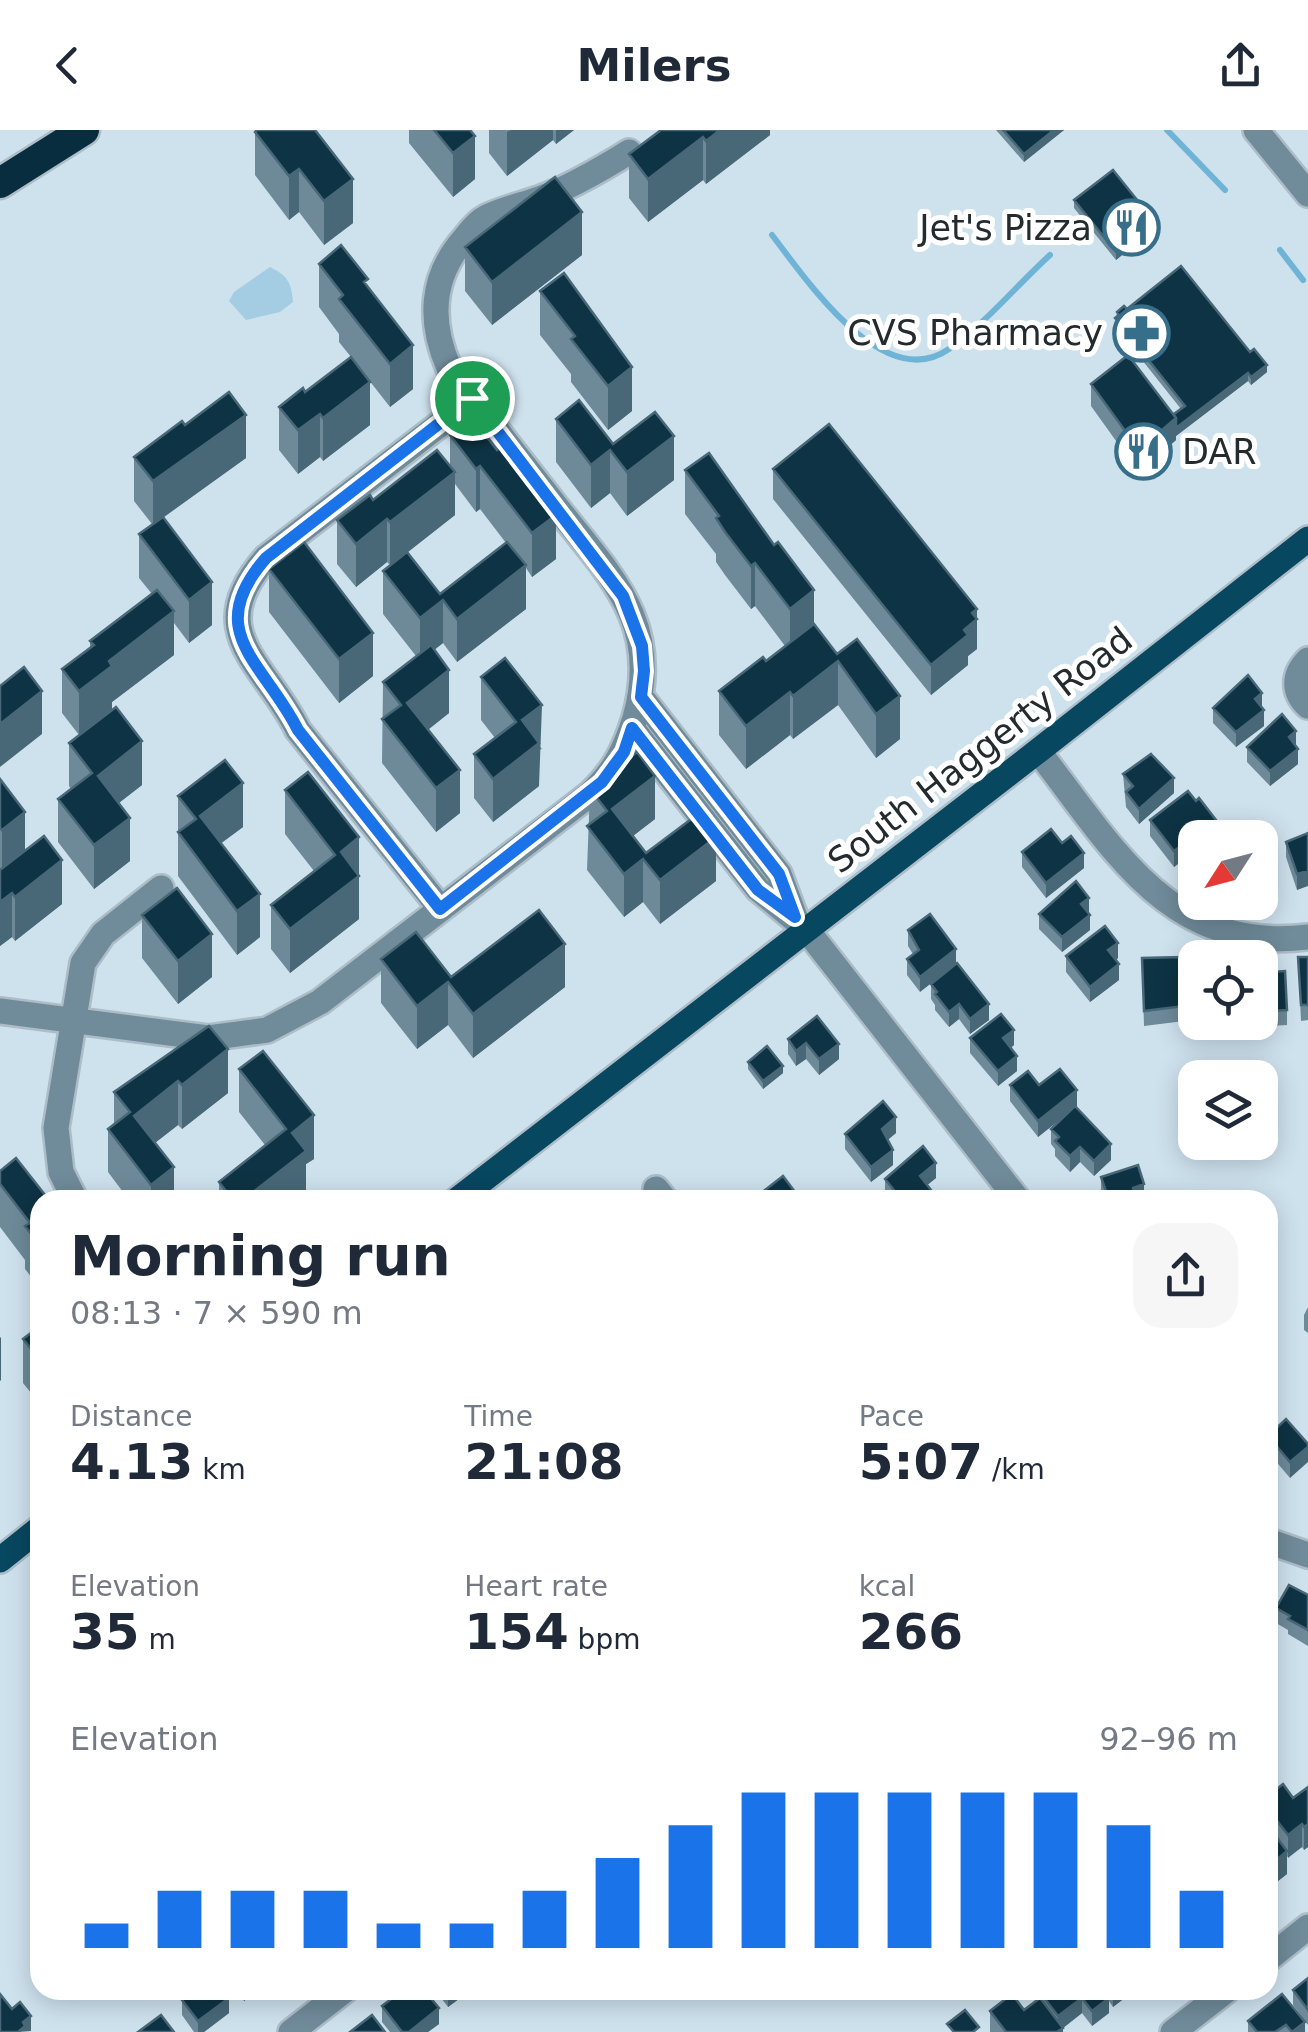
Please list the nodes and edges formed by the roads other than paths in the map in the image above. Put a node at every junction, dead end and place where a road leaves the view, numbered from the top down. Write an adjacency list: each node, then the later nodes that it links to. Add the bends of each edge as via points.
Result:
1 (84, 130): 4 (highway)
2 (1256, 130): 5 (street)
3 (629, 152): 6 (street, via 592,176 484,218 453,250 434,318 449,368)
4 (0, 182)
5 (1308, 194)
6 (472, 398): 9 (street, via 623,596 642,646); 14 (street, via 266,558 244,586 236,620 240,638 298,730)
7 (1308, 539): 12 (main road, South Haggerty Road)
8 (1308, 660): 10 (street, via 1296,682)
9 (641, 697): 11 (street); 15 (street, via 779,874)
10 (1308, 706)
11 (632, 728): 14 (street, via 602,782); 15 (street, via 758,890)
12 (1038, 752): 15 (main road, South Haggerty Road); 16 (street, via 1126,866 1168,905 1236,935)
13 (161, 888): 18 (street, via 94,943 83,963)
14 (440, 909): 18 (street, via 316,1004 267,1030 208,1038)
15 (801, 923): 20 (main road, South Haggerty Road); 21 (street)
16 (1308, 937)
17 (0, 1010): 18 (street)
18 (72, 1020): 19 (street, via 56,1128)
19 (70, 1190)
20 (468, 1190)
21 (1010, 1190)
22 (30, 1536): 25 (main road)
23 (1278, 1544): 24 (street)
24 (1308, 1554)
25 (0, 1560)
26 (1308, 1927): 27 (street)
27 (1278, 1951)
28 (332, 2000): 30 (street)
29 (1214, 2000): 31 (street)
30 (291, 2032)
31 (1173, 2032)

